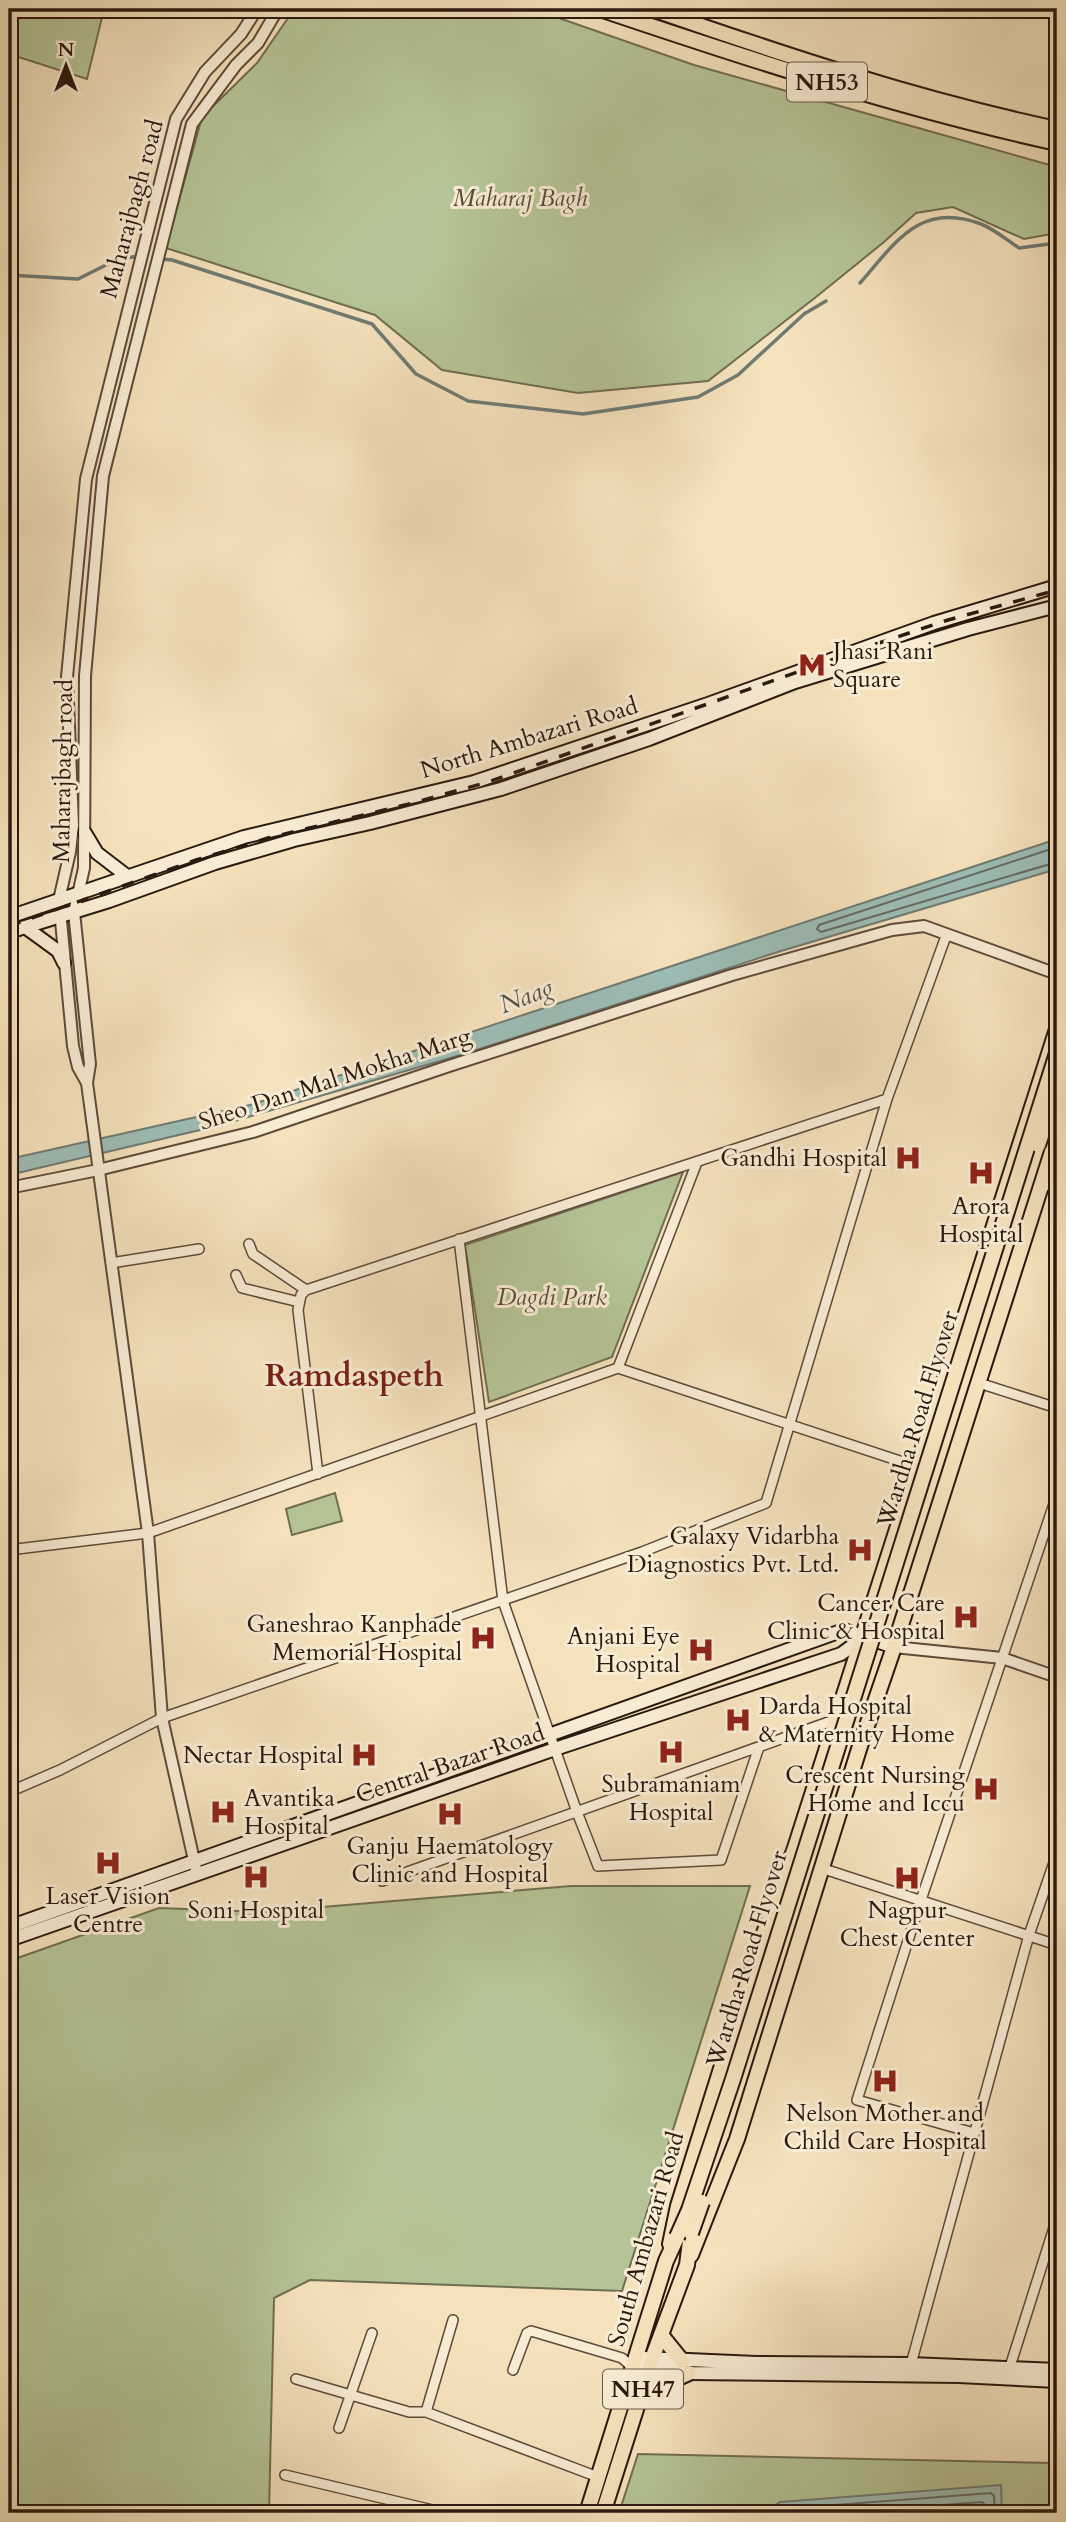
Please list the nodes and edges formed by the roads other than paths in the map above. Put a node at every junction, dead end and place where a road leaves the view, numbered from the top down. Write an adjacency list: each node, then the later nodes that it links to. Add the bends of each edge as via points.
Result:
1 (257, 9): 14 (street, Maharajbagh road, via 241,34 205,72 176,119 86,479 67,677 73,825)
2 (275, 9): 11 (street, Maharajbagh road, via 258,43 192,124 103,476 85,676)
3 (600, 9): 6 (main road, NH53, via 875,96)
4 (652, 9): 5 (main road, NH53, via 891,87)
5 (1057, 129)
6 (1057, 143)
7 (1057, 586): 9 (main road, North Ambazari Road)
8 (1057, 606): 10 (main road, North Ambazari Road)
9 (934, 623): 10 (main road); 12 (main road, North Ambazari Road, via 474,782 244,837)
10 (940, 639): 15 (main road, North Ambazari Road, via 795,682 649,740 501,789 294,840)
11 (85, 833): 12 (main road, via 97,853); 13 (street, Maharajbagh road, via 85,868)
12 (127, 876): 13 (main road, North Ambazari Road)
13 (78, 893): 14 (main road, North Ambazari Road); 15 (street, Maharajbagh road)
14 (59, 901): 16 (street, Maharajbagh road); 17 (main road, North Ambazari Road)
15 (74, 912): 16 (main road, North Ambazari Road); 25 (street, Maharajbagh road, via 90,1064)
16 (59, 916): 18 (main road, North Ambazari Road); 21 (street, Maharajbagh road)
17 (9, 917)
18 (25, 927): 19 (main road, North Ambazari Road); 21 (main road, via 58,951)
19 (9, 932)
20 (946, 936): 22 (street, Sheo Dan Mal Mokha Marg); 27 (street); 30 (street, Sheo Dan Mal Mokha Marg, via 924,926 802,955 253,1132)
21 (64, 963): 25 (street, Maharajbagh road, via 73,1046)
22 (1057, 974)
23 (1057, 1029): 46 (main road, South Ambazari Road)
24 (1057, 1053): 74 (main road, Wardha Road Flyover / NH47, bridge)
25 (87, 1083): 30 (street)
26 (1057, 1087): 74 (main road, Wardha Road Flyover / NH47, bridge, via 787,1940)
27 (887, 1099): 29 (street); 45 (street)
28 (1057, 1136): 31 (main road)
29 (697, 1162): 34 (street); 41 (street)
30 (97, 1170): 32 (street, Sheo Dan Mal Mokha Marg); 37 (street)
31 (1041, 1183): 33 (street); 42 (main road)
32 (9, 1188)
33 (1057, 1188)
34 (459, 1239): 39 (street); 44 (street)
35 (249, 1244): 39 (street, via 253,1254)
36 (199, 1249): 37 (street)
37 (111, 1263): 49 (street)
38 (236, 1275): 40 (street, via 242,1288)
39 (306, 1290): 40 (street)
40 (299, 1302): 47 (street)
41 (618, 1368): 44 (street); 45 (street)
42 (979, 1383): 43 (street); 53 (main road)
43 (1057, 1408)
44 (480, 1417): 47 (street); 51 (street)
45 (789, 1426): 46 (street); 51 (street, via 766,1503)
46 (918, 1467): 52 (main road, South Ambazari Road)
47 (318, 1474): 49 (street)
48 (1057, 1495): 54 (street)
49 (148, 1533): 50 (street); 56 (street)
50 (9, 1550)
51 (503, 1601): 56 (street); 58 (street)
52 (863, 1638): 53 (main road, Central Bazar Road); 57 (main road, South Ambazari Road); 58 (main road, Central Bazar Road, via 844,1630); 60 (main road, Central Bazar Road, via 841,1654)
53 (894, 1647): 54 (street); 65 (main road)
54 (1002, 1658): 55 (street); 67 (street)
55 (1057, 1677)
56 (162, 1718): 61 (street); 64 (street)
57 (837, 1719): 59 (street); 75 (main road, South Ambazari Road, via 759,1947 678,2206)
58 (550, 1735): 60 (street); 64 (main road, Central Bazar Road)
59 (759, 1747): 62 (street); 62 (street, via 721,1860 598,1866)
60 (555, 1749): 62 (street); 64 (main road, Central Bazar Road)
61 (9, 1791)
62 (577, 1812): 66 (street)
63 (1057, 1854): 69 (street)
64 (196, 1868): 68 (main road, Central Bazar Road); 70 (main road, Central Bazar Road)
65 (821, 1868): 67 (street); 76 (main road, via 737,2139)
66 (382, 1881)
67 (920, 1900): 69 (street); 72 (street, via 857,2100)
68 (9, 1927)
69 (1029, 1935): 71 (street); 72 (street)
70 (9, 1940)
71 (1057, 1945)
72 (974, 2133): 81 (street)
73 (1057, 2218): 86 (street)
74 (684, 2235): 75 (main road, NH47); 76 (main road, NH47)
75 (666, 2261): 80 (main road, South Ambazari Road / NH47)
76 (687, 2265): 79 (main road, NH47)
77 (453, 2320): 91 (street)
78 (372, 2333): 89 (street)
79 (661, 2335): 82 (main road, NH47); 83 (main road)
80 (630, 2361): 82 (main road); 84 (street, via 531,2331); 94 (main road, South Ambazari Road / NH47)
81 (911, 2364): 83 (main road); 86 (main road)
82 (651, 2365): 83 (main road); 90 (main road, NH47)
83 (686, 2367): 86 (main road); 90 (main road)
84 (513, 2370)
85 (1057, 2370): 86 (main road)
86 (1008, 2373): 88 (main road)
87 (296, 2379): 89 (street)
88 (1057, 2381)
89 (351, 2395): 91 (street, via 409,2412); 92 (street)
90 (641, 2395): 97 (main road, NH47)
91 (426, 2412): 94 (street)
92 (339, 2428)
93 (285, 2475): 95 (street)
94 (598, 2477): 96 (main road, South Ambazari Road / NH47)
95 (445, 2513)
96 (587, 2513)
97 (603, 2513)

